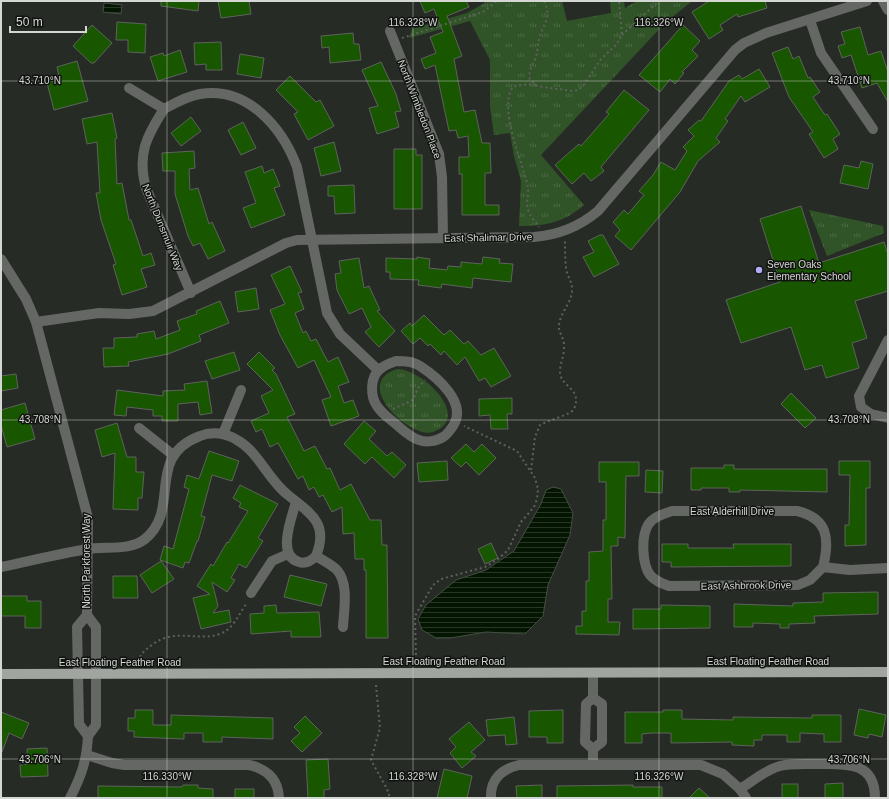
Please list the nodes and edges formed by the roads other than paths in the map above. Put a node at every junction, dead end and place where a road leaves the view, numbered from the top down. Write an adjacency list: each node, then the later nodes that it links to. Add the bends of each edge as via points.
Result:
1 (867, 1): 4 (street, East Shalimar Drive)
2 (883, 1): 3 (street)
3 (888, 10)
4 (810, 20): 8 (street, via 821,53); 9 (street, East Shalimar Drive, via 755,37 735,50 598,211 579,225 546,236)
5 (391, 36): 9 (street, North Wimbledon Place, via 439,154)
6 (129, 88): 7 (street)
7 (164, 109): 10 (street, via 188,97 211,93 234,96 265,116 292,156); 12 (street, North Dunsmuir Way, via 146,140 143,176)
8 (873, 129)
9 (443, 238): 10 (street, East Shalimar Drive)
10 (310, 239): 12 (street, East Shalimar Drive, via 286,243); 15 (street, via 323,301 332,324)
11 (1, 259): 13 (street, North Parkforest Way, via 23,292)
12 (191, 293): 13 (street, East Shalimar Drive, via 164,307 142,314 99,313)
13 (36, 322): 22 (street, North Parkforest Way, via 86,506)
14 (888, 340): 17 (street, via 859,396 862,406 871,414)
15 (378, 370): 15 (street, via 373,380 373,395 381,412 420,441 433,441 449,432 457,415 456,405 448,390 419,365 409,361 396,361)
16 (240, 390): 19 (street)
17 (888, 418)
18 (139, 428): 20 (street)
19 (223, 434): 20 (street, via 212,433 191,439); 21 (street, via 247,446 276,484)
20 (173, 455): 22 (street, via 167,467 162,512 154,530 132,546)
21 (296, 502): 23 (street, via 286,543); 24 (street, via 314,516 320,526 321,535)
22 (88, 549): 25 (street); 30 (street, North Parkforest Way)
23 (288, 554): 24 (street, via 293,560 300,562 307,562); 29 (street, via 272,561)
24 (316, 556): 31 (street, via 335,568 342,577)
25 (1, 567)
26 (823, 567): 27 (street, via 850,570); 28 (street, East Ashbrook Drive, via 810,580 798,585 668,586 657,582); 28 (street, East Alderhill Drive, via 826,556 825,534 820,523 811,514 797,510 672,511 658,515 648,526 644,538 644,560)
27 (888, 568)
28 (649, 574)
29 (249, 598)
30 (87, 615): 35 (street, North Parkforest Way, via 77,627); 36 (street, North Parkforest Way, via 96,627)
31 (343, 627)
32 (888, 672): 33 (main road, East Floating Feather Road)
33 (593, 673): 36 (main road, East Floating Feather Road); 37 (street)
34 (1, 674): 35 (main road, East Floating Feather Road)
35 (78, 674): 36 (main road, East Floating Feather Road); 38 (street, North Parkforest Way, via 79,724)
36 (96, 674): 38 (street, North Parkforest Way, via 96,725)
37 (593, 698): 39 (street, via 586,704 586,742); 39 (street, via 602,704 602,742)
38 (88, 736): 40 (street)
39 (593, 749): 41 (street)
40 (88, 755): 43 (street); 44 (street, via 124,765 249,765 270,774 277,784)
41 (593, 765): 42 (street, via 701,766 723,774); 45 (street, via 519,765 506,768 498,774 493,783)
42 (743, 794): 46 (street, via 769,770 780,766 847,764 866,771 872,781)
43 (70, 798)
44 (279, 798)
45 (491, 798)
46 (875, 798)

